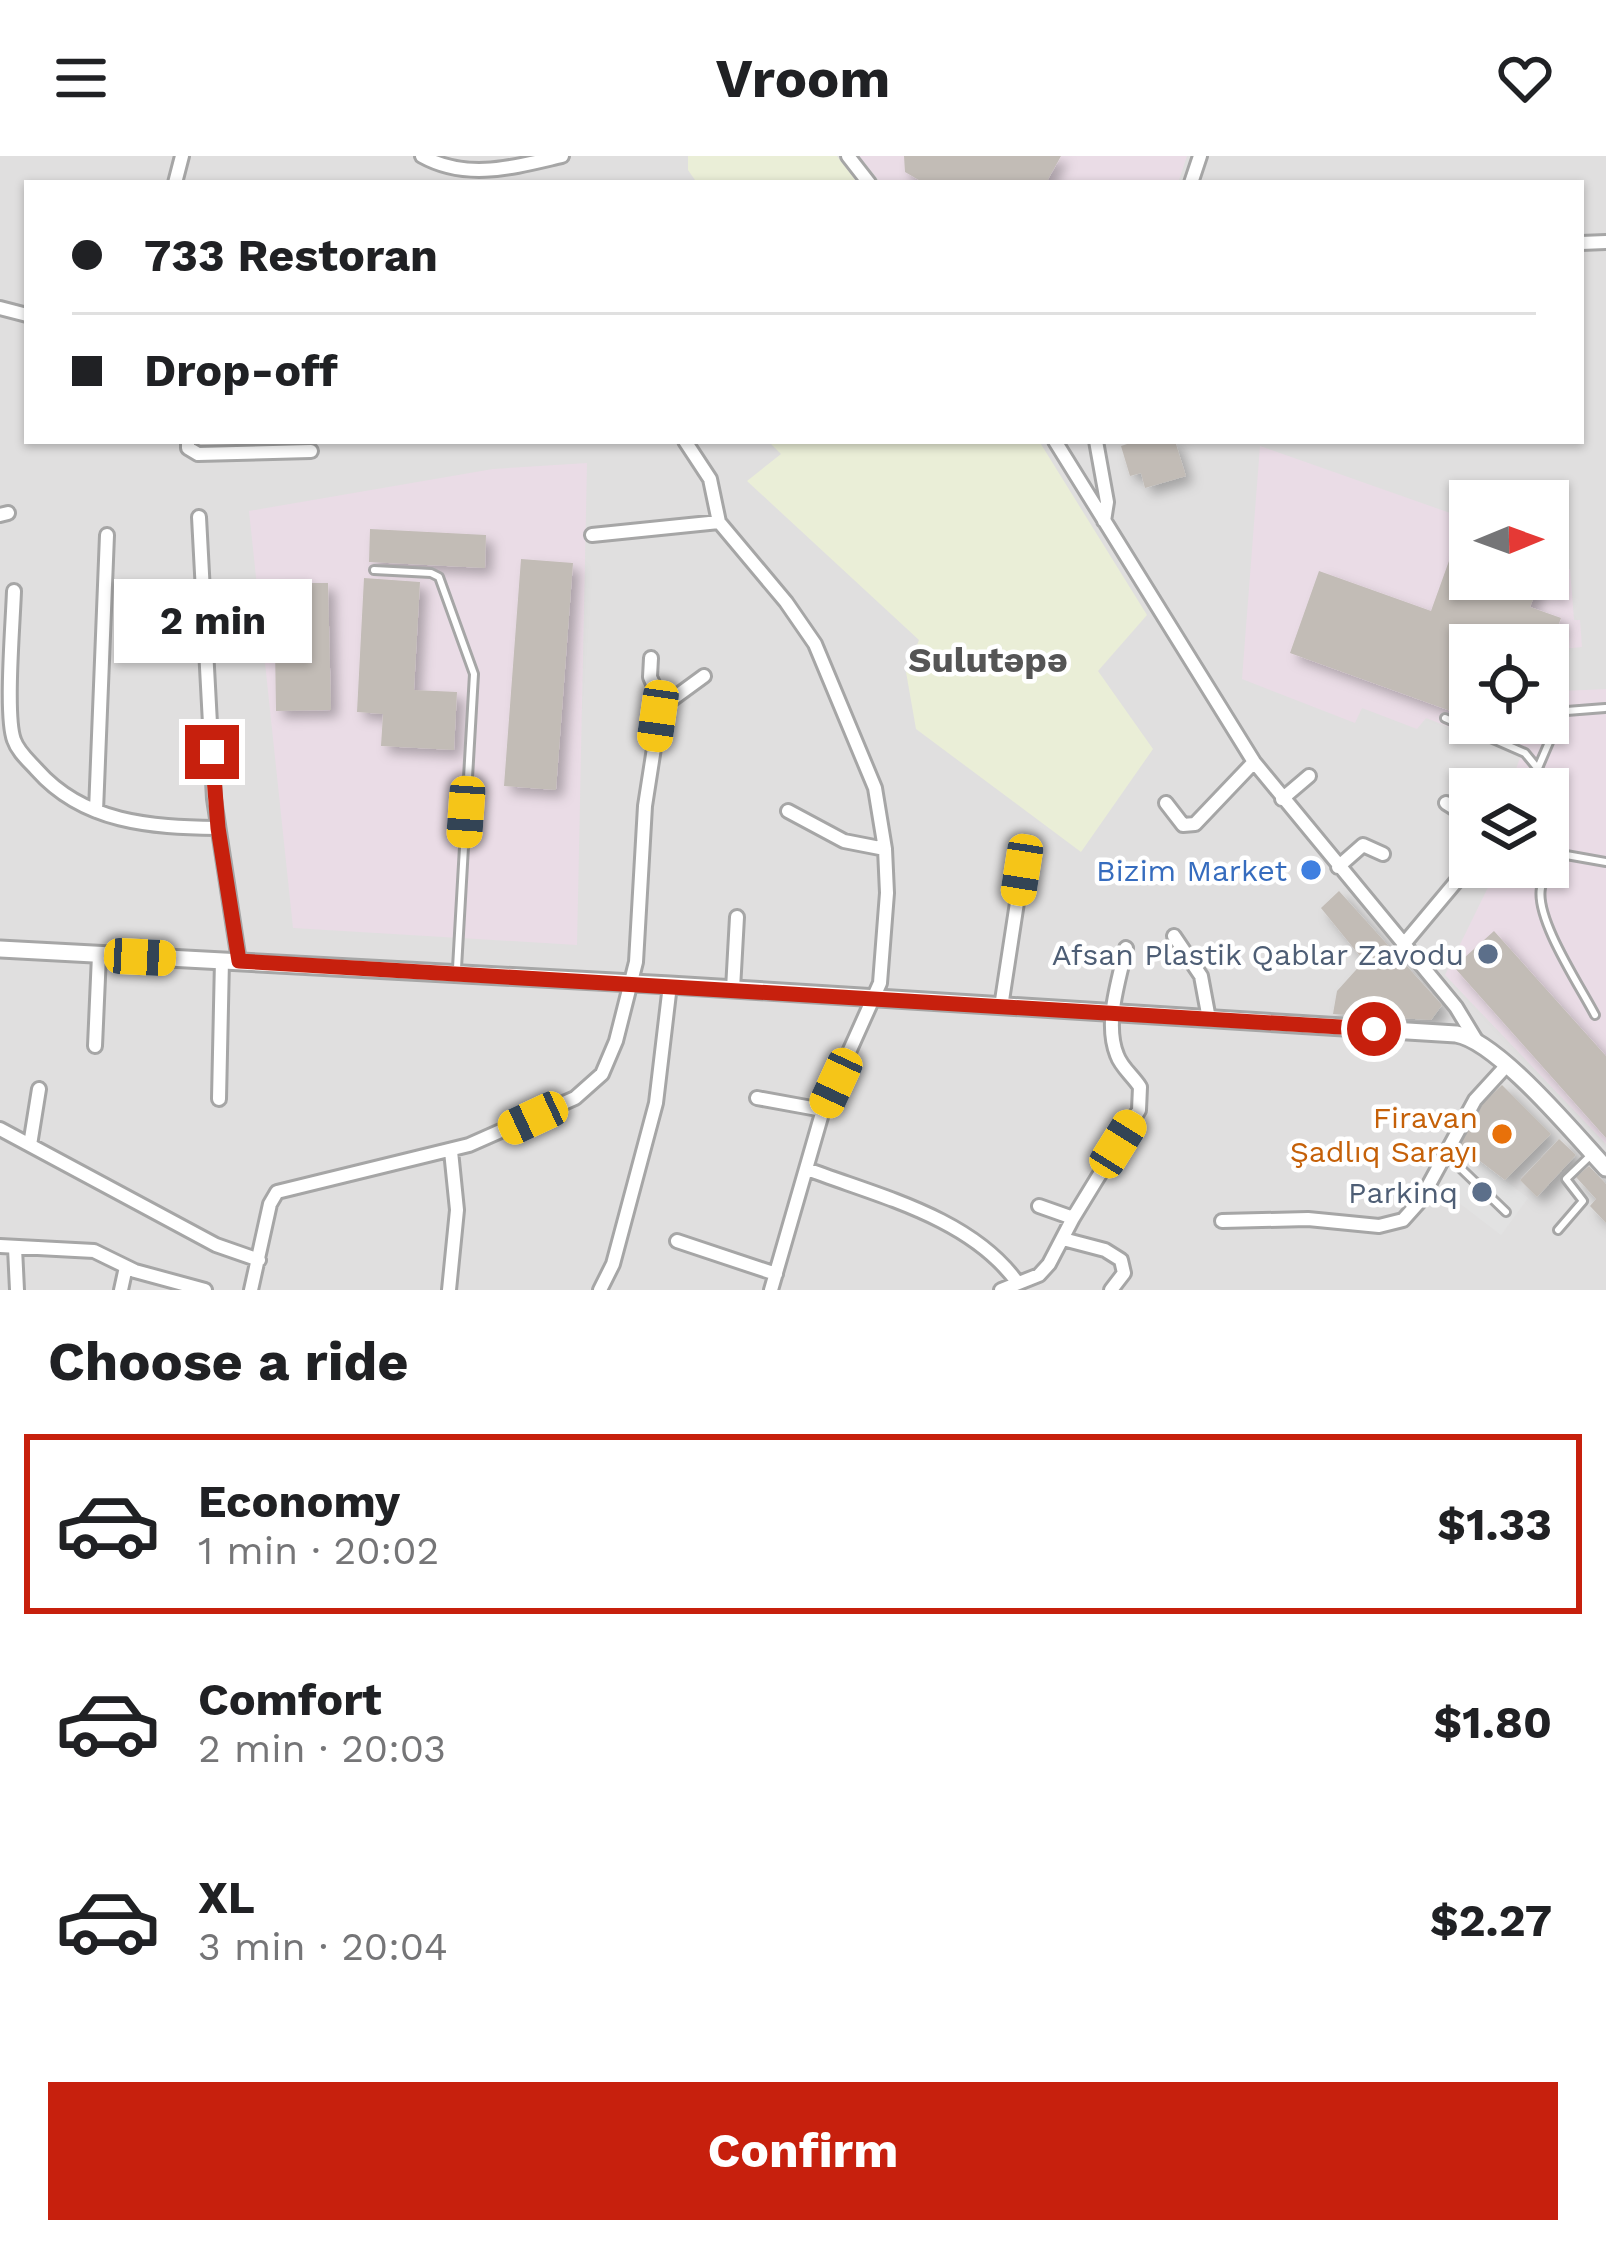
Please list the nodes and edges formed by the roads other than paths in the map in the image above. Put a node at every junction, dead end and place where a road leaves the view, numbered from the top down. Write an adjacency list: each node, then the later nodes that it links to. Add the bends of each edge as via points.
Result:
1 (422, 156): 4 (street, via 470,171)
2 (562, 156): 4 (street)
3 (848, 156): 5 (street)
4 (514, 161)
5 (867, 180)
6 (188, 444): 10 (street, via 198,454)
7 (688, 444): 13 (street, via 710,479)
8 (1057, 444): 12 (street)
9 (1099, 444): 12 (street)
10 (311, 451)
11 (199, 517): 33 (street)
12 (1104, 520): 24 (street)
13 (719, 521): 15 (street); 34 (street, via 814,644 875,788)
14 (107, 535): 31 (street)
15 (592, 536)
16 (374, 570): 49 (lane, via 439,577 474,674)
17 (14, 591): 31 (street, via 12,737 50,784)
18 (651, 658): 20 (street)
19 (704, 676): 20 (street)
20 (663, 706): 50 (street, via 645,806)
21 (1605, 708): 22 (lane)
22 (1569, 711)
23 (1445, 718): 25 (lane, via 1514,746)
24 (1254, 762): 27 (street); 28 (street, via 1189,826)
25 (1538, 768)
26 (1309, 776): 27 (street)
27 (1282, 799): 38 (street)
28 (1166, 803)
29 (1446, 803): 30 (street)
30 (1449, 805)
31 (96, 811): 33 (street, via 154,826)
32 (788, 811): 34 (street, via 844,841)
33 (218, 828): 48 (street)
34 (885, 849): 53 (street, via 884,969)
35 (1382, 854): 38 (street, via 1363,845)
36 (1569, 856): 37 (lane)
37 (1606, 862)
38 (1338, 867): 44 (street)
39 (1022, 870): 54 (street)
40 (1451, 888): 44 (street)
41 (1542, 888): 56 (lane, via 1540,904)
42 (736, 917): 52 (street)
43 (1174, 936): 57 (street, via 1201,976)
44 (1403, 945): 58 (street)
45 (1126, 948): 55 (street)
46 (0, 949): 47 (street)
47 (99, 956): 48 (street); 59 (street)
48 (231, 961): 49 (street); 63 (street)
49 (457, 973): 50 (street)
50 (632, 982): 51 (street); 67 (street, via 610,1060 593,1084)
51 (670, 985): 52 (street); 89 (street, via 656,1103)
52 (734, 989): 53 (street)
53 (875, 998): 54 (street); 64 (street)
54 (1001, 1007): 55 (street)
55 (1113, 1014): 57 (street); 74 (street, via 1116,1054 1142,1101)
56 (1595, 1016)
57 (1209, 1019): 58 (street)
58 (1476, 1040): 60 (street)
59 (95, 1046)
60 (1507, 1065): 68 (street); 69 (street, via 1475,1100)
61 (39, 1088): 66 (street)
62 (757, 1098): 64 (street)
63 (219, 1100)
64 (823, 1110): 70 (street)
65 (0, 1129): 66 (street)
66 (30, 1145): 80 (street)
67 (451, 1151): 80 (street, via 277,1192); 88 (street, via 457,1210)
68 (1592, 1153): 71 (street); 76 (lane, via 1566,1179 1583,1201)
69 (1446, 1154): 73 (lane); 75 (street, via 1420,1202 1395,1225)
70 (807, 1168): 82 (street); 83 (street, via 959,1231)
71 (1606, 1168)
72 (1039, 1206): 74 (street)
73 (1506, 1212)
74 (1072, 1218): 77 (street)
75 (1222, 1221)
76 (1558, 1230)
77 (1063, 1239): 83 (street, via 1045,1270); 92 (street, via 1121,1260 1124,1273)
78 (677, 1241): 82 (street)
79 (7, 1247): 81 (street, via 94,1251); 85 (street)
80 (259, 1260): 84 (street)
81 (126, 1267): 86 (street); 87 (street)
82 (776, 1274): 90 (street)
83 (1017, 1282): 91 (street)
84 (257, 1288)
85 (17, 1290)
86 (121, 1290)
87 (205, 1290)
88 (449, 1290)
89 (600, 1290)
90 (771, 1290)
91 (1001, 1290)
92 (1111, 1290)

